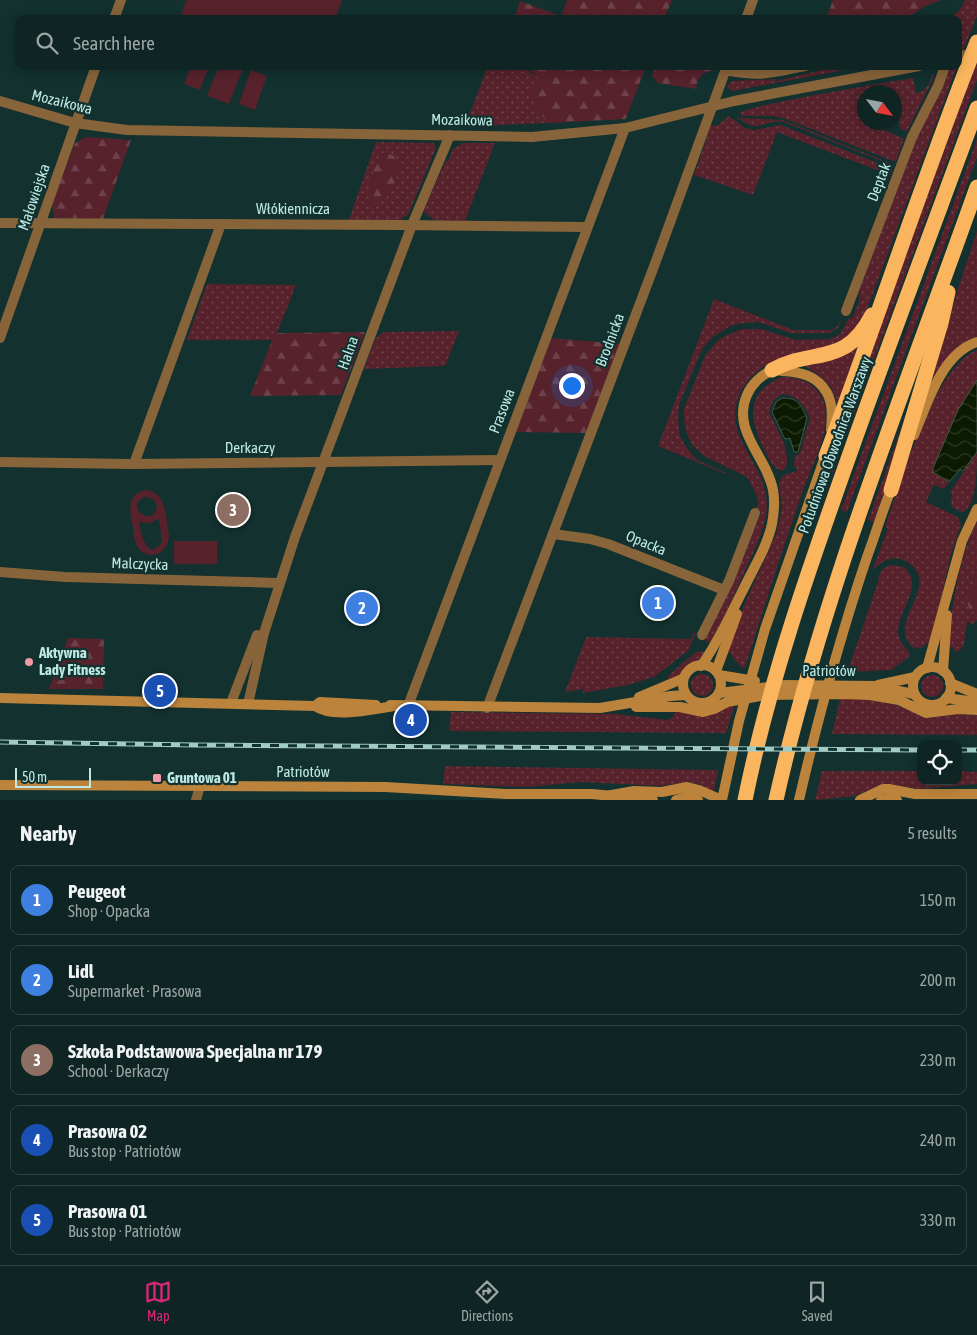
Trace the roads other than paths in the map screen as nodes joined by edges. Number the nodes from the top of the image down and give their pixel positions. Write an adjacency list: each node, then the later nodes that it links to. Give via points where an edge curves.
1 (121, 0): 3 (street)
2 (753, 0): 4 (street)
3 (115, 15)
4 (747, 15)
5 (977, 42): 27 (highway)
6 (977, 52): 7 (street)
7 (962, 56)
8 (95, 70): 17 (street, Małowiejska)
9 (725, 70): 15 (street, Brodnicka)
10 (733, 70): 11 (street, via 751,75)
11 (788, 70)
12 (898, 70): 15 (street, Mozaikowa)
13 (944, 70): 28 (street, Deptak, via 912,137)
14 (0, 101): 17 (street, Mozaikowa)
15 (712, 106): 18 (street, Mozaikowa); 40 (street, Brodnicka)
16 (977, 108): 83 (highway, Południowa Obwodnica Warszawy, via 802,588 773,684)
17 (75, 123): 19 (street, Mozaikowa, via 127,130); 22 (street, Małowiejska)
18 (625, 128): 19 (street, Mozaikowa, via 532,137); 25 (street, Prasowa)
19 (450, 135): 24 (street, Halna)
20 (977, 187): 26 (highway)
21 (0, 224): 22 (street, Włókiennicza)
22 (40, 224): 23 (street, Włókiennicza); 29 (street, Małowiejska)
23 (221, 224): 24 (street, Włókiennicza); 36 (street)
24 (412, 225): 25 (street, Włókiennicza); 35 (street, Halna)
25 (586, 228): 33 (street, Prasowa)
26 (960, 234): 37 (highway, via 941,323); 84 (highway, via 824,620)
27 (889, 283): 31 (highway, via 870,320 846,347); 32 (highway)
28 (846, 311)
29 (0, 338)
30 (977, 342): 37 (main road, via 956,353 946,366)
31 (772, 370): 32 (main road, via 802,373 820,383 827,393 832,416); 41 (main road, via 753,385 747,395 743,418 746,432 770,477 773,490 772,525)
32 (826, 456): 76 (main road, via 765,629)
33 (500, 460): 35 (street, Derkaczy); 66 (street, Prasowa)
34 (0, 462): 36 (street, Derkaczy)
35 (323, 463): 36 (street, Derkaczy); 43 (street, Halna)
36 (134, 464)
37 (890, 490): 85 (main road, via 815,731)
38 (977, 509): 45 (main road, via 962,541)
39 (755, 513): 44 (street)
40 (553, 534): 44 (street, Opacka, via 608,544); 68 (street, Brodnicka)
41 (758, 558): 47 (main road); 50 (main road)
42 (0, 572): 43 (street, Malczycka)
43 (279, 583): 64 (street, Halna); 65 (street, Halna, via 256,660)
44 (724, 590): 46 (street)
45 (949, 593): 48 (main road); 49 (main road)
46 (702, 635)
47 (701, 666): 50 (main road); 52 (main road, via 689,670)
48 (927, 668): 49 (main road); 51 (main road)
49 (943, 671): 53 (main road)
50 (718, 673): 54 (main road, Patriotów); 57 (main road, via 721,682)
51 (914, 678): 55 (main road, Patriotów); 58 (main road)
52 (682, 679): 60 (main road); 67 (main road)
53 (950, 683): 59 (main road); 62 (main road)
54 (738, 685): 56 (main road, Patriotów); 57 (main road, Patriotów)
55 (873, 686): 56 (main road, Patriotów); 58 (main road, Patriotów)
56 (844, 690): 67 (main road, via 766,694 734,700 702,712 680,707); 69 (main road, via 899,700 926,713 958,708)
57 (719, 693): 60 (main road, via 702,703)
58 (914, 694): 62 (main road, via 923,702 932,704)
59 (977, 694)
60 (686, 695): 67 (main road)
61 (0, 698): 64 (main road)
62 (946, 698): 63 (main road)
63 (977, 702)
64 (231, 703): 65 (main road)
65 (248, 704): 66 (main road, via 314,706 323,711 357,712)
66 (408, 706): 68 (main road)
67 (617, 706): 68 (main road)
68 (487, 708)
69 (977, 710)
70 (0, 785): 71 (main road, Patriotów)
71 (200, 786): 72 (main road, Patriotów, via 385,787); 77 (street)
72 (506, 794): 75 (main road, Patriotów); 78 (street)
73 (977, 795): 86 (main road, via 915,794 883,789); 89 (main road); 90 (main road)
74 (606, 796): 75 (main road, Patriotów); 76 (main road, via 687,787); 79 (main road, Patriotów); 80 (main road, Patriotów)
75 (529, 797)
76 (717, 798)
77 (196, 800)
78 (515, 800)
79 (620, 800)
80 (653, 800)
81 (676, 800): 82 (main road, via 689,796)
82 (698, 800)
83 (745, 800)
84 (776, 800)
85 (800, 800)
86 (860, 800)
87 (881, 800): 88 (main road)
88 (898, 800)
89 (940, 800)
90 (965, 800)

